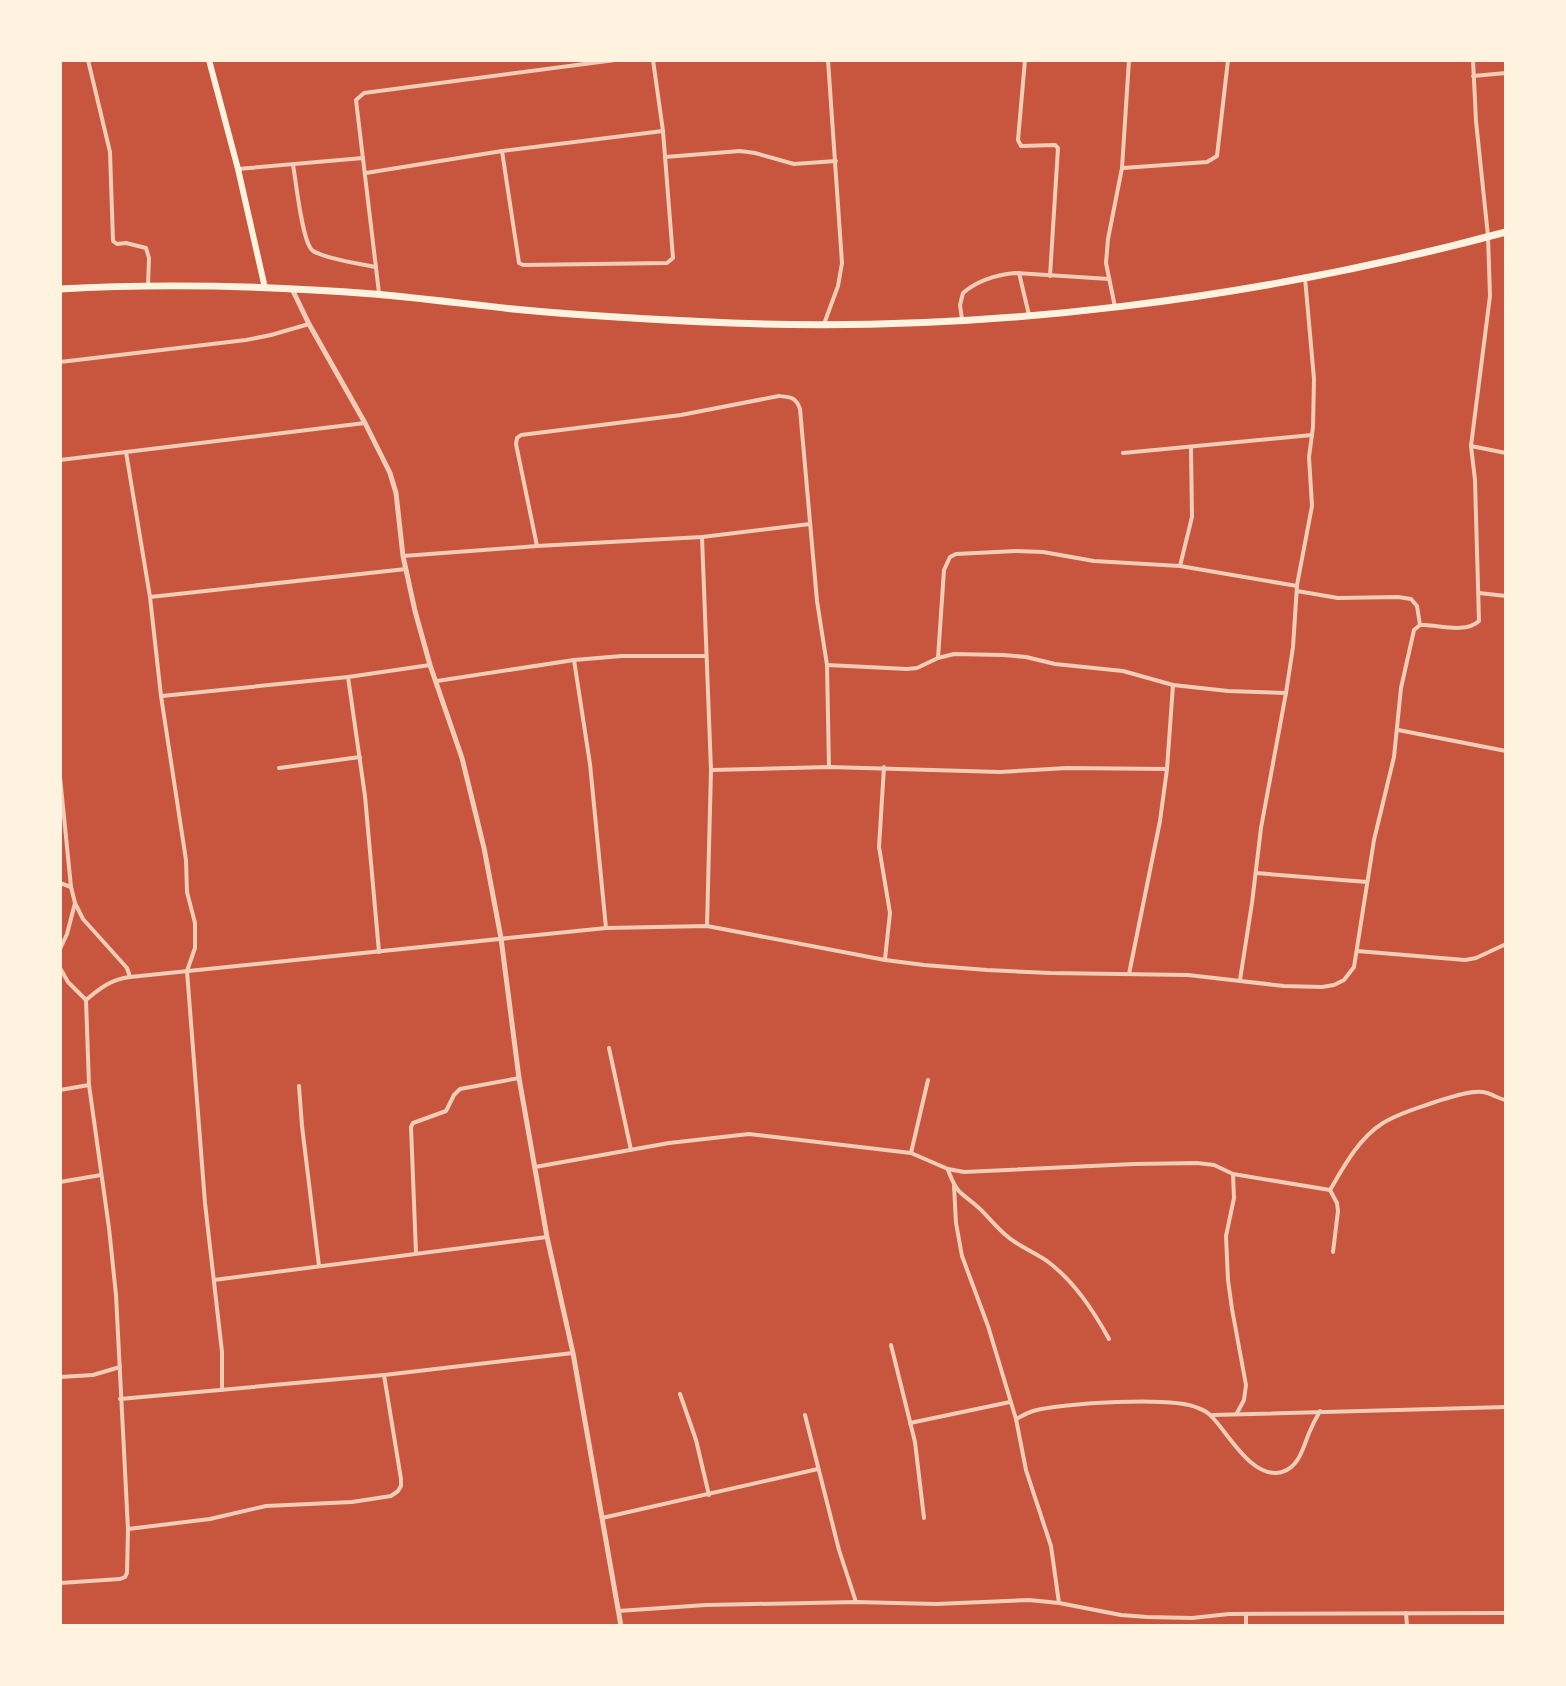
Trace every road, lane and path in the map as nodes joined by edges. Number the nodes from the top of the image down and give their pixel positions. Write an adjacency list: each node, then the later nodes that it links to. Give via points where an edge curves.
1 (88, 60): 28 (street, via 110,152 113,241 146,248)
2 (209, 60): 19 (main road)
3 (615, 60): 15 (street, via 364,93 356,100)
4 (653, 60): 12 (street)
5 (828, 60): 16 (street)
6 (1025, 60): 25 (street, via 1019,144 1058,148)
7 (1129, 60): 18 (street)
8 (1228, 60): 18 (street, via 1217,156 1207,162)
9 (1473, 60): 11 (street)
10 (1506, 73): 11 (street)
11 (1473, 76): 22 (street)
12 (663, 131): 13 (street); 14 (street)
13 (502, 151): 14 (street, via 517,259 523,265 671,260); 20 (street)
14 (665, 157): 16 (street, via 740,151 794,164)
15 (363, 158): 17 (street); 20 (street)
16 (836, 161): 37 (street, via 841,272)
17 (293, 165): 19 (street); 23 (street, via 312,251)
18 (1122, 168): 27 (street, via 1108,239)
19 (238, 169): 29 (main road)
20 (366, 173): 23 (street)
21 (1506, 232): 22 (highway)
22 (1488, 236): 26 (highway); 41 (street, via 1490,296)
23 (376, 267): 32 (street)
24 (1019, 273): 25 (street); 34 (street); 35 (street, via 999,274 967,290 961,299)
25 (1050, 276): 27 (street)
26 (1305, 278): 33 (highway); 40 (street, via 1314,379)
27 (1109, 279): 33 (street)
28 (148, 286): 29 (highway); 30 (highway)
29 (265, 288): 31 (highway)
30 (60, 289)
31 (292, 289): 32 (highway); 36 (street)
32 (380, 295): 37 (highway, via 606,317)
33 (1115, 308): 34 (highway)
34 (1029, 315): 35 (highway)
35 (962, 319): 37 (highway)
36 (309, 324): 38 (street, via 246,340); 39 (street)
37 (824, 324)
38 (60, 362)
39 (365, 423): 43 (street); 50 (street, via 396,493)
40 (1312, 435): 42 (street); 53 (street, via 1311,514)
41 (1471, 446): 45 (street); 54 (street)
42 (1191, 448): 44 (street); 51 (street, via 1192,517)
43 (126, 452): 46 (street); 56 (street)
44 (1123, 453)
45 (1506, 453)
46 (60, 460)
47 (810, 524): 48 (street); 49 (street, via 800,409 791,397 779,396 681,415 521,435 516,444); 62 (street)
48 (702, 537): 49 (street); 58 (street)
49 (537, 546): 50 (street)
50 (403, 556): 52 (street)
51 (1180, 566): 53 (street); 59 (street, via 1043,552 956,554 944,570)
52 (406, 569): 56 (street); 61 (street)
53 (1297, 588): 57 (street, via 1338,598 1411,599); 66 (street)
54 (1479, 593): 55 (street); 57 (street, via 1479,621 1474,625)
55 (1506, 596)
56 (150, 597): 67 (street)
57 (1420, 625): 68 (street, via 1414,630 1401,688)
58 (706, 656): 60 (street); 75 (street)
59 (938, 658): 62 (street, via 907,669); 65 (street, via 1026,657 1123,671)
60 (574, 660): 64 (street); 83 (street)
61 (430, 665): 63 (street); 64 (street)
62 (827, 665): 71 (street)
63 (348, 677): 67 (street); 70 (street)
64 (437, 681): 84 (street, via 462,758)
65 (1173, 685): 66 (street); 74 (street)
66 (1286, 693): 77 (street)
67 (161, 696): 91 (street, via 195,923 195,948)
68 (1398, 730): 69 (street); 78 (street)
69 (1506, 751)
70 (360, 757): 73 (street); 88 (street)
71 (829, 767): 72 (street); 75 (street)
72 (884, 767): 74 (street, via 1000,772); 89 (street, via 879,847 890,913)
73 (279, 768)
74 (1167, 769): 92 (street)
75 (711, 770): 82 (street)
76 (60, 777): 80 (street)
77 (1256, 873): 78 (street); 94 (street)
78 (1367, 882): 87 (street)
79 (60, 883): 80 (street)
80 (71, 887): 81 (street)
81 (75, 903): 86 (street); 93 (street)
82 (707, 926): 83 (street); 89 (street)
83 (606, 928): 84 (street)
84 (501, 938): 88 (street); 97 (street)
85 (1506, 944): 87 (street, via 1465,960)
86 (60, 949)
87 (1357, 951): 94 (street, via 1350,974 1334,985 1294,987)
88 (379, 952): 91 (street)
89 (885, 960): 92 (street, via 987,970)
90 (60, 968): 95 (street)
91 (187, 971): 93 (street); 116 (street)
92 (1129, 974): 94 (street)
93 (130, 977): 95 (street, via 111,981)
94 (1240, 980)
95 (86, 1000): 99 (street)
96 (609, 1048): 103 (street)
97 (519, 1078): 105 (street); 114 (street, via 460,1089 446,1111 413,1123)
98 (928, 1080): 104 (street)
99 (89, 1085): 101 (street); 108 (street)
100 (299, 1086): 115 (street)
101 (60, 1090)
102 (1506, 1100): 111 (street, via 1471,1092 1396,1116 1363,1141)
103 (631, 1150): 104 (street, via 749,1134); 105 (street)
104 (911, 1153): 106 (street)
105 (535, 1167): 112 (street)
106 (948, 1169): 107 (street, via 1197,1163); 110 (street)
107 (1233, 1174): 111 (street); 129 (street, via 1226,1236 1228,1280 1246,1385)
108 (101, 1175): 109 (street); 120 (street)
109 (60, 1182)
110 (954, 1186): 117 (street, via 1013,1241 1059,1272 1090,1306); 126 (street, via 962,1256)
111 (1330, 1190): 113 (street, via 1338,1211)
112 (547, 1237): 114 (street); 119 (street)
113 (1333, 1252)
114 (416, 1253): 115 (street)
115 (319, 1266): 116 (street)
116 (214, 1280): 123 (street)
117 (1109, 1339)
118 (891, 1345): 133 (street)
119 (573, 1353): 121 (street); 136 (street)
120 (120, 1367): 122 (street); 125 (street)
121 (384, 1375): 123 (street); 138 (street, via 401,1479 391,1496 266,1506)
122 (60, 1377)
123 (222, 1390): 125 (street)
124 (680, 1394): 135 (street)
125 (120, 1399): 138 (street)
126 (1010, 1402): 132 (street); 133 (street)
127 (1506, 1407): 128 (street)
128 (1320, 1411): 129 (street); 131 (street, via 1299,1458 1280,1473 1242,1455)
129 (1237, 1413): 131 (street)
130 (805, 1415): 134 (street)
131 (1211, 1415): 132 (street, via 1182,1403 1144,1402 1037,1410)
132 (1016, 1419): 141 (street, via 1051,1546)
133 (910, 1423): 137 (street)
134 (818, 1469): 135 (street); 140 (street)
135 (709, 1495): 136 (street)
136 (602, 1518): 142 (street)
137 (924, 1518)
138 (128, 1529): 139 (street, via 125,1577)
139 (60, 1583)
140 (856, 1602): 141 (street); 142 (street)
141 (1059, 1603): 145 (street, via 1147,1617)
142 (618, 1611): 146 (street)
143 (1406, 1613): 144 (street); 145 (street); 148 (street)
144 (1506, 1613)
145 (1246, 1614): 147 (street)
146 (621, 1626)
147 (1246, 1626)
148 (1407, 1626)

